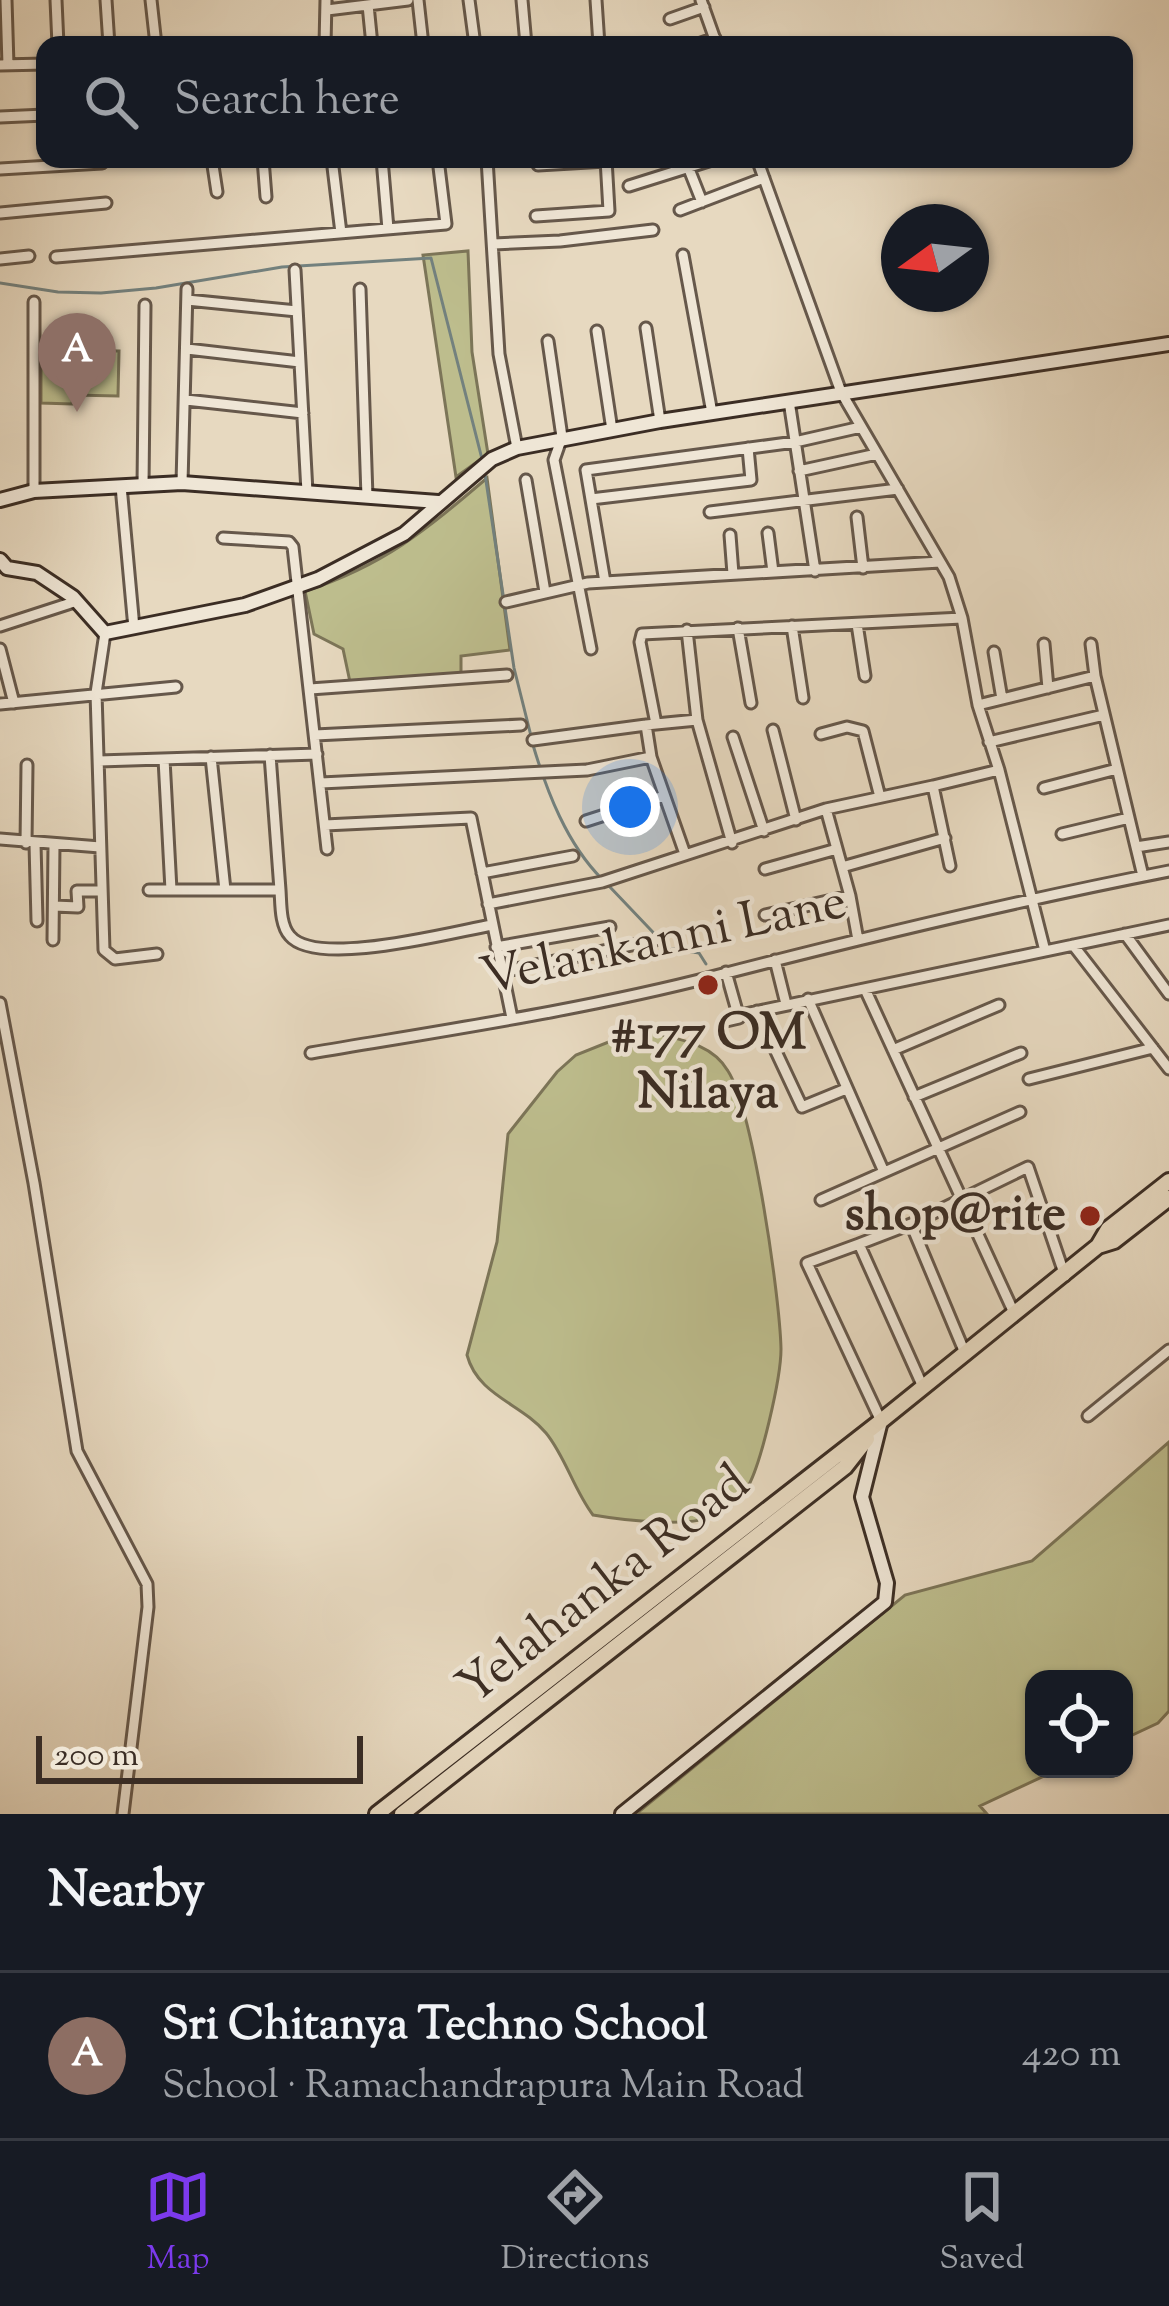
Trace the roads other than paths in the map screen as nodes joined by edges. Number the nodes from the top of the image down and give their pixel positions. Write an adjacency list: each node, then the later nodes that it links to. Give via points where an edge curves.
1 (6, 0): 25 (street)
2 (56, 0): 14 (street)
3 (106, 0): 15 (street)
4 (151, 0): 16 (street)
5 (408, 0): 12 (street)
6 (418, 0): 19 (street)
7 (469, 0): 20 (street)
8 (522, 0): 21 (street)
9 (596, 0): 22 (street)
10 (702, 4): 13 (street); 23 (street)
11 (327, 5): 12 (street); 17 (street)
12 (368, 5): 18 (street)
13 (670, 19)
14 (58, 36)
15 (108, 36)
16 (155, 36)
17 (325, 36)
18 (371, 36)
19 (422, 36)
20 (474, 36)
21 (525, 36)
22 (598, 36)
23 (714, 36)
24 (36, 64): 25 (street)
25 (4, 65)
26 (36, 115): 27 (street)
27 (0, 117)
28 (36, 167): 39 (street)
29 (213, 168): 42 (street)
30 (264, 168): 43 (street)
31 (333, 168): 51 (street)
32 (383, 168): 49 (street)
33 (439, 168): 49 (street, via 446,224)
34 (488, 168): 52 (street)
35 (606, 168): 48 (street, via 609,211)
36 (676, 168): 41 (street)
37 (689, 168): 45 (street)
38 (760, 168): 40 (street)
39 (0, 169)
40 (764, 178): 45 (street); 68 (street)
41 (629, 186)
42 (217, 192)
43 (266, 197)
44 (106, 202): 47 (street)
45 (702, 202): 46 (street)
46 (680, 210)
47 (0, 213)
48 (536, 216)
49 (388, 229): 51 (street)
50 (653, 230): 52 (street)
51 (341, 233): 55 (street)
52 (494, 244): 78 (street, via 499,354)
53 (29, 256): 56 (street)
54 (683, 256): 72 (street)
55 (56, 257)
56 (0, 259)
57 (296, 270): 61 (street)
58 (360, 289): 89 (street)
59 (34, 302): 87 (street)
60 (145, 305): 84 (street)
61 (297, 311): 66 (street, via 187,294); 67 (street)
62 (646, 328): 73 (street)
63 (597, 331): 75 (street)
64 (548, 341): 76 (street)
65 (1169, 344): 68 (street)
66 (187, 349): 67 (street); 69 (street)
67 (300, 362): 71 (street)
68 (841, 392): 70 (street); 74 (street)
69 (186, 400): 71 (street); 83 (street)
70 (789, 400): 72 (street); 77 (street)
71 (303, 413): 88 (street)
72 (712, 413): 73 (street)
73 (660, 421): 75 (street)
74 (861, 427): 77 (street); 80 (street)
75 (612, 430): 76 (street)
76 (562, 437): 78 (street); 106 (street, via 554,460)
77 (795, 442): 79 (street); 81 (street)
78 (517, 448): 93 (street)
79 (748, 448): 90 (street, via 586,470); 90 (street, via 751,480)
80 (877, 454): 81 (street); 86 (street)
81 (800, 471): 92 (street)
82 (526, 481): 108 (street)
83 (182, 483): 84 (street); 88 (street)
84 (142, 485): 85 (street)
85 (121, 486): 87 (street); 115 (street)
86 (898, 489): 92 (street); 99 (street)
87 (34, 490): 91 (street)
88 (307, 492): 89 (street)
89 (367, 497): 93 (street)
90 (591, 499): 105 (street)
91 (0, 500)
92 (805, 501): 94 (street); 102 (street)
93 (438, 502): 107 (street, via 404,534)
94 (710, 512)
95 (857, 517): 101 (street)
96 (768, 533): 103 (street)
97 (730, 535): 104 (street)
98 (224, 538): 107 (street, via 292,544)
99 (940, 562): 101 (street); 111 (street)
100 (1, 563): 109 (street, via 37,574)
101 (863, 568): 102 (street)
102 (814, 571): 103 (street)
103 (773, 572): 104 (street)
104 (733, 574): 105 (street)
105 (605, 582): 106 (street)
106 (578, 585): 108 (street); 122 (street)
107 (298, 586): 115 (street); 129 (street)
108 (545, 592): 110 (street)
109 (77, 602): 113 (street); 118 (street)
110 (506, 602)
111 (962, 618): 112 (street); 136 (street)
112 (857, 624): 114 (street); 125 (street)
113 (0, 626)
114 (792, 626): 116 (street); 131 (street)
115 (134, 628): 118 (street)
116 (738, 628): 117 (street); 134 (street)
117 (687, 630): 138 (street); 139 (street, via 640,638)
118 (105, 634): 130 (street)
119 (1044, 644): 128 (street)
120 (1091, 644): 126 (street)
121 (0, 649): 133 (street)
122 (591, 649)
123 (994, 652): 132 (street)
124 (507, 675): 129 (street)
125 (865, 676)
126 (1095, 676): 128 (street); 137 (street)
127 (176, 687): 130 (street)
128 (1048, 688): 132 (street)
129 (310, 689): 142 (street)
130 (96, 693): 133 (street); 152 (street)
131 (803, 698)
132 (1002, 699): 136 (street)
133 (14, 703): 135 (street)
134 (751, 703)
135 (0, 704)
136 (978, 705): 146 (street)
137 (1104, 715): 146 (street); 154 (street)
138 (697, 720): 139 (street); 170 (street)
139 (651, 724): 145 (street); 150 (street)
140 (521, 725): 142 (street)
141 (773, 730): 163 (street)
142 (315, 734): 147 (street)
143 (821, 734): 160 (street, via 863,730)
144 (734, 737): 166 (street)
145 (533, 740)
146 (989, 742): 155 (street)
147 (317, 754): 148 (street); 156 (street)
148 (270, 755): 149 (street); 189 (street)
149 (212, 757): 151 (street); 188 (street)
150 (651, 757): 156 (street, via 587,770); 159 (street)
151 (164, 759): 152 (street); 187 (street)
152 (100, 760): 174 (street)
153 (27, 765): 172 (street)
154 (1118, 769): 158 (street); 162 (street)
155 (999, 770): 157 (street); 192 (street)
156 (321, 783): 165 (street)
157 (933, 786): 160 (street); 168 (street)
158 (1044, 788)
159 (664, 796): 164 (street); 178 (street)
160 (880, 797): 161 (street)
161 (826, 809): 163 (street); 177 (street)
162 (1129, 818): 167 (street); 175 (street)
163 (796, 820): 166 (street)
164 (586, 821)
165 (326, 825): 176 (street); 184 (street, via 471,818)
166 (764, 831): 170 (street)
167 (1062, 834)
168 (945, 838): 180 (street); 181 (street)
169 (0, 839): 172 (street)
170 (732, 842): 178 (street)
171 (1169, 842): 175 (street)
172 (31, 843): 173 (street); 196 (street)
173 (54, 844): 174 (street); 194 (street)
174 (100, 847): 190 (street)
175 (1136, 847): 185 (street)
176 (326, 848)
177 (837, 849): 181 (street); 182 (street)
178 (685, 854): 193 (street, via 602,882)
179 (573, 856): 184 (street)
180 (950, 866)
181 (842, 867): 191 (street)
182 (765, 869)
183 (1169, 872): 185 (street, Velankanni Lane)
184 (482, 873): 193 (street)
185 (1144, 876): 192 (street, Velankanni Lane)
186 (149, 890): 187 (street)
187 (171, 890): 188 (street)
188 (225, 890): 189 (street)
189 (280, 890): 197 (street, via 286,930 308,946 360,948)
190 (101, 891): 194 (street, via 76,890 78,907); 207 (street, via 109,956)
191 (850, 896): 195 (street); 203 (street)
192 (1031, 898): 203 (street, Velankanni Lane); 206 (street)
193 (488, 904): 197 (street)
194 (54, 905): 201 (street)
195 (765, 916)
196 (37, 921)
197 (492, 925): 205 (street)
198 (1169, 925): 200 (street)
199 (610, 927): 205 (street)
200 (1124, 934): 204 (street); 212 (street)
201 (53, 940)
202 (656, 940): 209 (street)
203 (858, 940): 208 (street, Velankanni Lane)
204 (1073, 945): 206 (street); 221 (street)
205 (496, 947): 209 (street)
206 (1045, 951): 211 (street)
207 (157, 954)
208 (775, 960): 210 (street, Velankanni Lane); 215 (street)
209 (501, 971): 219 (street)
210 (726, 972): 219 (street, Velankanni Lane); 220 (street, via 739,1018)
211 (865, 989): 213 (street); 222 (street)
212 (1169, 994)
213 (808, 999): 215 (street); 227 (street)
214 (0, 1003): 247 (street, via 76,1451 147,1584)
215 (786, 1004): 217 (street)
216 (999, 1005): 222 (street)
217 (758, 1011): 218 (street); 227 (street, via 802,1107)
218 (745, 1014)
219 (512, 1018): 223 (street, Velankanni Lane)
220 (726, 1022)
221 (1153, 1048): 225 (street); 226 (street)
222 (893, 1050): 228 (street)
223 (311, 1053)
224 (1021, 1053): 228 (street)
225 (1169, 1069)
226 (1029, 1079)
227 (846, 1089): 231 (street)
228 (914, 1097): 230 (street)
229 (1020, 1112): 230 (street)
230 (938, 1148): 231 (street); 235 (street)
231 (884, 1172): 234 (street)
232 (1169, 1181): 238 (main road)
233 (1169, 1198): 238 (main road, Yelahanka Road)
234 (821, 1200)
235 (962, 1200): 236 (street); 239 (street, via 1028,1167); 240 (street)
236 (911, 1224): 237 (street); 242 (street)
237 (859, 1244): 243 (street); 245 (street, via 807,1263)
238 (1098, 1246): 239 (main road, Yelahanka Road)
239 (1065, 1276): 240 (main road, Yelahanka Road)
240 (1015, 1315): 242 (main road, Yelahanka Road)
241 (1169, 1350): 244 (street)
242 (965, 1354): 243 (main road, Yelahanka Road)
243 (923, 1388): 245 (main road, Yelahanka Road)
244 (1088, 1416)
245 (881, 1421): 246 (main road, Yelahanka Road); 250 (street, via 862,1497 887,1582 885,1602)
246 (638, 1620): 248 (main road, Yelahanka Road); 249 (main road, Yelahanka Road)
247 (122, 1814)
248 (377, 1814)
249 (402, 1814)
250 (622, 1814)

